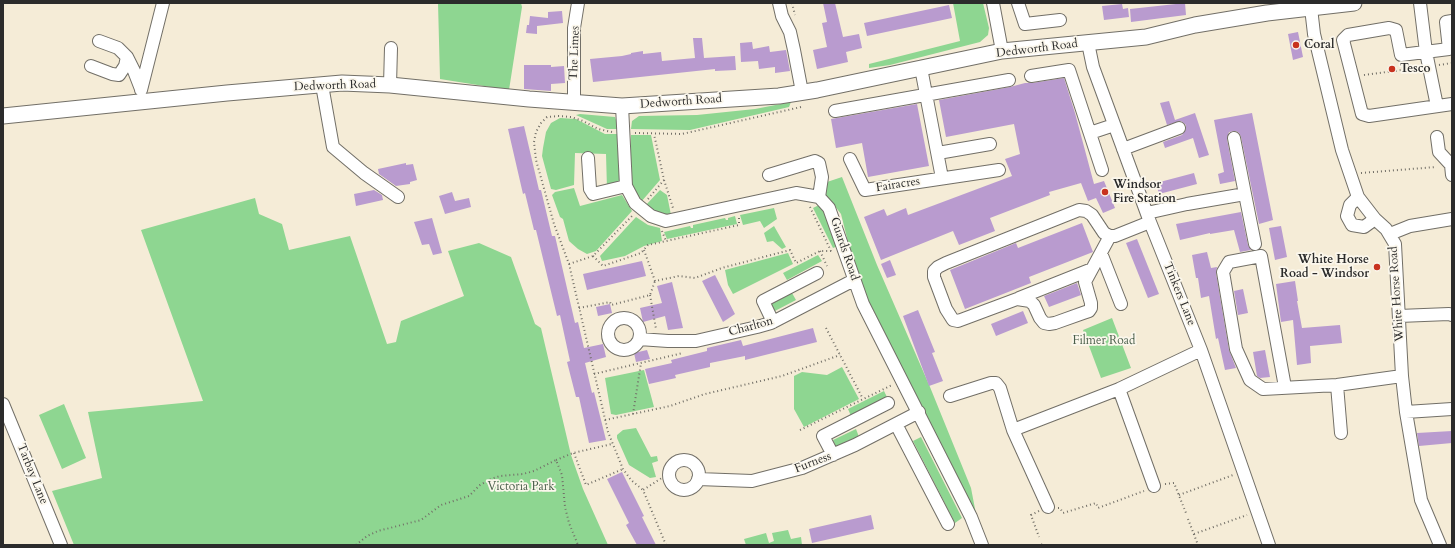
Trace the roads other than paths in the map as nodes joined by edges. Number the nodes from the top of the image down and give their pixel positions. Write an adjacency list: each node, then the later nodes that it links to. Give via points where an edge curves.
1 (163, 3): 25 (street)
2 (578, 3): 26 (street, The Limes, via 574,28)
3 (779, 3): 23 (street, via 790,32)
4 (993, 3): 14 (street)
5 (1018, 3): 9 (street, via 1025,24)
6 (1354, 3): 8 (main road, Dedworth Road)
7 (1420, 3): 15 (street)
8 (1311, 8): 12 (main road, Dedworth Road, via 1195,25 1146,37); 51 (street, White Horse Road, via 1314,34 1342,150)
9 (1060, 20)
10 (1452, 21): 15 (street, via 1446,22 1449,49)
11 (99, 41): 16 (street, via 118,48)
12 (1088, 43): 14 (main road, Dedworth Road); 32 (street, Tinkers Lane, via 1093,67)
13 (391, 48): 22 (street)
14 (1002, 51): 18 (main road, Dedworth Road)
15 (1426, 52): 29 (street); 29 (street, via 1400,55 1396,30 1389,28 1348,35 1343,40 1362,114 1369,116)
16 (127, 57): 17 (street, via 119,75); 25 (street)
17 (91, 66)
18 (921, 68): 23 (main road, Dedworth Road); 24 (street)
19 (1031, 76): 34 (street, via 1069,70)
20 (1009, 80): 24 (street)
21 (322, 85): 22 (main road, Dedworth Road); 25 (main road, Dedworth Road); 49 (street, via 333,146 364,173)
22 (390, 85): 26 (main road, Dedworth Road)
23 (802, 92): 28 (main road, Dedworth Road, via 780,96)
24 (926, 95): 30 (street); 39 (street)
25 (143, 96): 31 (main road, Dedworth Road)
26 (574, 103): 28 (main road, Dedworth Road)
27 (1452, 104): 29 (street)
28 (622, 106): 47 (street)
29 (1437, 106)
30 (835, 111)
31 (3, 116)
32 (1114, 125): 34 (street); 38 (street, Tinkers Lane)
33 (1179, 128): 38 (street)
34 (1090, 132): 43 (street)
35 (1437, 137): 44 (street, via 1439,152)
36 (1234, 138): 48 (street)
37 (990, 144): 39 (street)
38 (1123, 149): 52 (street, Tinkers Lane)
39 (938, 152): 46 (street)
40 (588, 158): 47 (street, via 590,189 593,194)
41 (850, 159): 46 (street, Fairacres, via 865,190)
42 (999, 170): 46 (street, Fairacres)
43 (1102, 170)
44 (1452, 170)
45 (769, 175): 50 (street, via 815,161 819,163 822,177)
46 (942, 178)
47 (626, 186): 50 (street, via 635,203 651,216 666,221 796,193)
48 (1245, 194): 52 (street, via 1187,204); 57 (street)
49 (398, 197)
50 (819, 197): 61 (street, Guards Road, via 829,208)
51 (1358, 197): 53 (street, White Horse Road); 53 (street, via 1350,205 1347,216 1352,225 1364,227)
52 (1149, 218): 56 (street, via 1115,236); 68 (street, Tinkers Lane)
53 (1375, 219): 55 (street, White Horse Road)
54 (1452, 219): 55 (street, via 1410,226)
55 (1390, 234): 65 (street, White Horse Road, via 1395,244)
56 (1110, 236): 58 (street); 62 (street, via 1104,233 1092,215 1079,210 946,263 934,271 946,309 953,320 958,321)
57 (1255, 244)
58 (1101, 253): 59 (street); 63 (street)
59 (1092, 269): 62 (street); 62 (street, via 1085,282 1091,308 1084,313 1056,323 1044,323 1034,304)
60 (817, 273): 66 (street, via 763,301)
61 (854, 280): 66 (street, Charlton); 77 (street, Guards Road)
62 (1017, 299)
63 (1121, 304)
64 (1452, 315): 65 (street)
65 (1399, 316): 69 (street, White Horse Road)
66 (773, 322): 67 (street, Charlton, via 696,341)
67 (639, 339)
68 (1201, 350): 72 (street); 89 (street, Tinkers Lane)
69 (1402, 376): 70 (street); 78 (street, White Horse Road)
70 (1337, 385): 71 (street); 81 (street)
71 (1284, 387): 71 (street, via 1264,388 1250,380 1236,349 1223,272 1229,262 1261,256)
72 (1119, 389): 80 (street); 84 (street)
73 (950, 396): 80 (street, via 996,383 1000,388)
74 (888, 403): 82 (street, via 823,436)
75 (3, 404): 87 (street, Tarbay Lane)
76 (1452, 409): 78 (street)
77 (919, 412): 79 (street, Furness); 88 (street, Guards Road, via 971,517)
78 (1406, 412): 90 (street, White Horse Road, via 1421,500)
79 (896, 424): 82 (street, Furness); 86 (street)
80 (1013, 430): 85 (street)
81 (1341, 433)
82 (833, 455): 83 (street, Furness, via 802,468 752,482)
83 (698, 479): 83 (street, via 689,489 679,489 671,484 668,474 672,465 686,460 698,468)
84 (1154, 486)
85 (1048, 507)
86 (948, 524)
87 (61, 545)
88 (982, 545)
89 (1269, 545)
90 (1440, 545)

